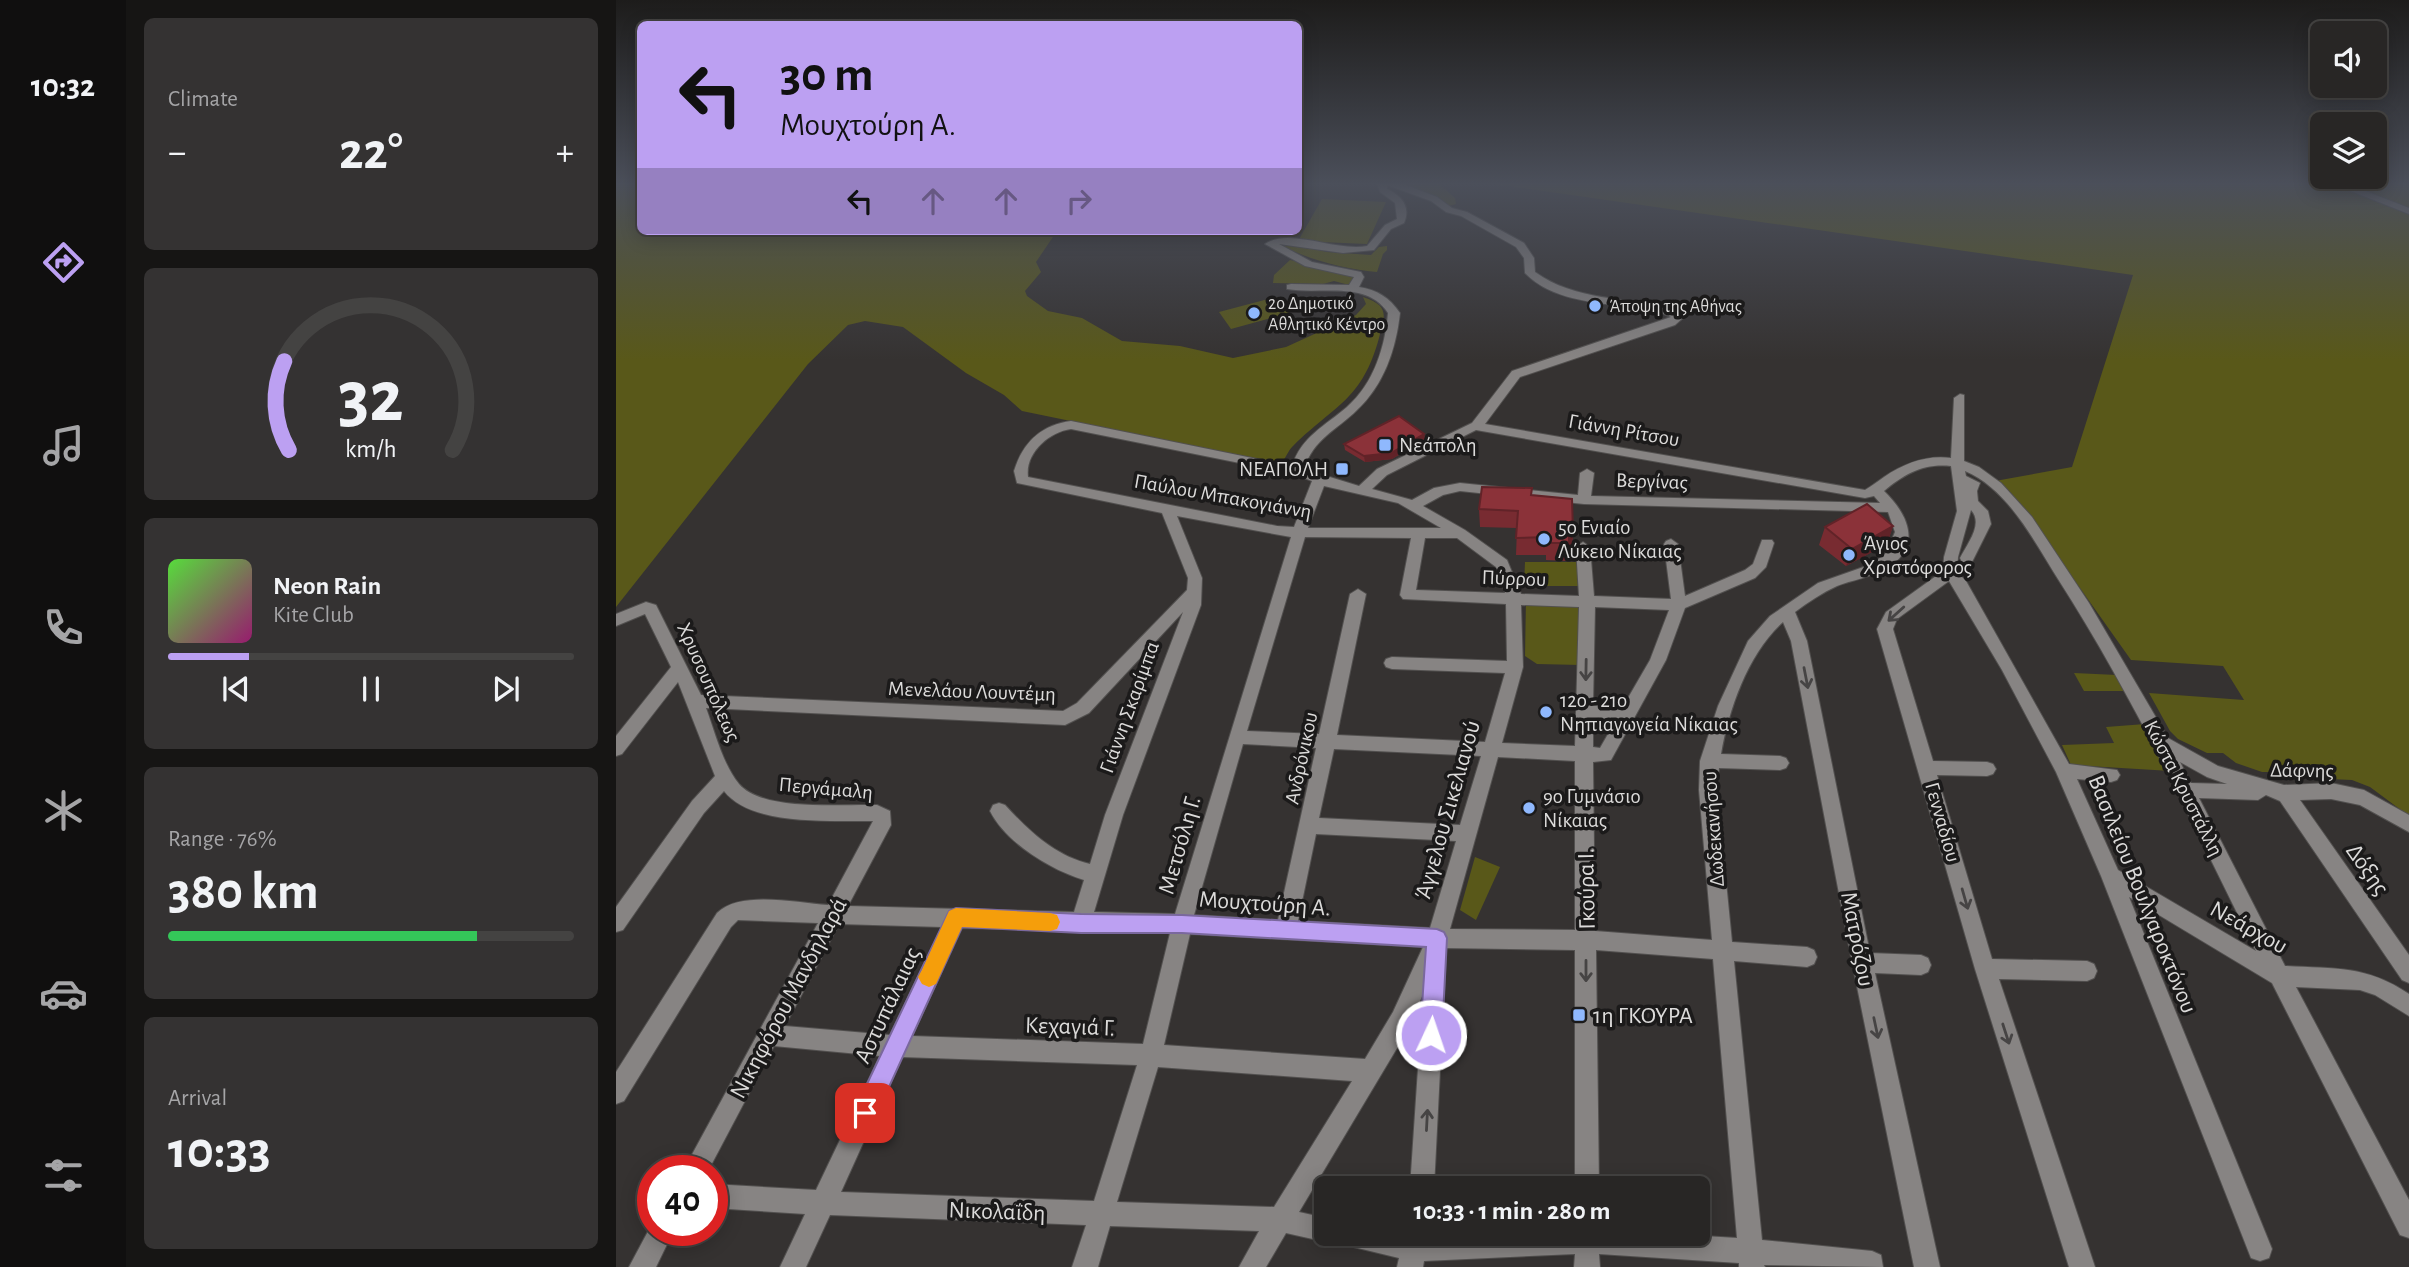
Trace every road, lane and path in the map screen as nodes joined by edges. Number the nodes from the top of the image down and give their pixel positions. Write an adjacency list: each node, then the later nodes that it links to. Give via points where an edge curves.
1 (1282, 241): 6 (street, via 1270,244 1309,264 1357,274)
2 (1292, 241): 3 (street, via 1330,250 1370,248)
3 (1376, 241)
4 (1513, 241): 8 (street, via 1529,258 1531,273 1544,284 1583,298 1660,309 1678,317 1516,374 1490,414)
5 (1291, 287): 6 (street)
6 (1352, 289): 9 (street, via 1392,307 1394,321 1385,360 1359,402 1304,448)
7 (1960, 398): 10 (street)
8 (1476, 426): 13 (street, via 1375,476); 14 (street, Γιάννη Ρίτσου, via 1847,492)
9 (1297, 471): 12 (street); 18 (street, Παύλου Μπακογιάννη, via 1080,426 1052,429 1033,443 1020,470 1022,480)
10 (1958, 471): 14 (street, Κώστα Κρυστάλλη, via 1935,459 1922,461); 25 (street, via 1973,483 1971,503 1981,511 1984,524); 26 (street, via 1964,511); 42 (street, Κώστα Κρυστάλλη, via 1975,471 1996,486 2034,532 2123,672)
11 (1587, 473): 15 (street)
12 (1319, 480): 13 (street); 19 (street, Μετσόλη Γ.)
13 (1363, 490): 16 (street, Άγγελου Σικελιανού)
14 (1876, 491): 17 (street)
15 (1584, 499): 16 (street, Βεργίνας, via 1460,487 1439,491); 17 (street, Βεργίνας)
16 (1414, 505): 20 (street, Άγγελου Σικελιανού)
17 (1893, 508): 32 (street, Δωδεκανήσου, via 1903,526 1891,558 1826,585)
18 (1167, 509): 19 (street, Παύλου Μπακογιάννη); 27 (street, via 1195,578)
19 (1299, 533): 21 (street, Παύλου Μπακογιάννη); 40 (street, Μετσόλη Γ.)
20 (1460, 533): 21 (street, Παύλου Μπακογιάννη); 29 (street, Άγγελου Σικελιανού, via 1502,565)
21 (1419, 534): 29 (street, Πύρρου, via 1408,595)
22 (1767, 543): 31 (street, via 1759,567 1750,574)
23 (1671, 544): 31 (street)
24 (1583, 547): 30 (street, Γκούρα Ι.)
25 (1967, 558)
26 (1950, 573): 48 (street, Γενναδίου, one-way to 48, via 1891,615 1885,629); 50 (street, Βασιλείου Βουλγαροκτόνου, via 2009,668)
27 (1195, 591): 37 (street, Μενελάου Λουντέμη, via 1083,708 1066,718); 60 (street, Γιάννη Σκαρίμπα)
28 (1358, 594): 41 (street, Ανδρόνικου)
29 (1513, 598): 30 (street, Πύρρου); 35 (street, Άγγελου Σικελιανού)
30 (1587, 601): 31 (street, Πύρρου); 38 (street, Γκούρα Ι., one-way to 38)
31 (1679, 605): 39 (street, via 1658,660)
32 (1787, 612): 46 (street, Δωδεκανήσου, via 1760,636 1748,657 1719,721); 72 (street, Ματρόζου, one-way to 72, via 1799,642)
33 (616, 620): 36 (street, Χρυσουπόλεως, via 651,608)
34 (1392, 663): 35 (street)
35 (1515, 667): 43 (street, Άγγελου Σικελιανού)
36 (679, 668): 37 (street, Χρυσουπόλεως); 44 (street)
37 (695, 701): 52 (street, Χρυσουπόλεως)
38 (1586, 711): 39 (street); 45 (street, Γκούρα Ι.)
39 (1626, 717): 45 (street, via 1605,755)
40 (1236, 737): 41 (street); 66 (street, Μετσόλη Γ.)
41 (1328, 741): 43 (street); 58 (street, Ανδρόνικου)
42 (2162, 744): 53 (street, Κώστα Κρυστάλλη); 54 (street, via 2213,772)
43 (1490, 748): 45 (street); 59 (street, Άγγελου Σικελιανού)
44 (616, 749)
45 (1584, 753): 69 (street, Γκούρα Ι.)
46 (1709, 761): 47 (street); 70 (street, Δωδεκανήσου)
47 (1780, 763)
48 (1927, 768): 49 (street); 74 (street, Γενναδίου, one-way to 74)
49 (1987, 769)
50 (2064, 771): 51 (street); 61 (street, Βασιλείου Βουλγαροκτόνου)
51 (2110, 775)
52 (725, 778): 57 (street, Περγάμαλη, via 737,794 751,802 778,808 877,813 883,817); 64 (street, via 698,807)
53 (2187, 790): 54 (street, Δάφνης); 77 (street, Κώστα Κρυστάλλη)
54 (2286, 793): 56 (street, Δάφνης, via 2331,791 2364,798); 76 (street, Δόξης)
55 (999, 811): 60 (street, via 1057,863)
56 (2409, 824)
57 (882, 825): 62 (street, Νικηφόρου Μανδηλαρά)
58 (1310, 826): 59 (street); 67 (street, Ανδρόνικου)
59 (1469, 832): 68 (street, Άγγελου Σικελιανού)
60 (1097, 874): 65 (street, Γιάννη Σκαρίμπα)
61 (2111, 876): 77 (street, Νεάρχου); 97 (street, Βασιλείου Βουλγαροκτόνου)
62 (833, 915): 63 (street, Μουχτούρη Α.); 79 (street, Νικηφόρου Μανδηλαρά); 83 (street, Μουχτούρη Α., via 732,912)
63 (956, 918): 65 (street, Μουχτούρη Α.); 80 (street, Αστυπάλαιας)
64 (616, 923)
65 (1081, 923): 66 (street, Μουχτούρη Α.)
66 (1182, 924): 67 (street, Μουχτούρη Α.); 81 (street, Μετσόλη Γ.)
67 (1286, 931): 68 (street, Μουχτούρη Α.)
68 (1437, 938): 69 (street, Μουχτούρη Α.); 82 (street, Άγγελου Σικελιανού, via 1410,1003); 85 (street, one-way to 68)
69 (1586, 940): 70 (street, Μουχτούρη Α.); 86 (street, Γκούρα Ι., one-way to 86)
70 (1722, 952): 71 (street, Μουχτούρη Α.); 99 (street, Δωδεκανήσου)
71 (1807, 957)
72 (1862, 962): 73 (street); 106 (street, Ματρόζου, one-way to 106)
73 (1921, 965)
74 (1985, 969): 75 (street); 108 (street, Γενναδίου, one-way to 108)
75 (2087, 971)
76 (2409, 973)
77 (2279, 976): 78 (street, Νεάρχου, via 2360,980 2381,987); 91 (street, Κώστα Κρυστάλλη)
78 (2409, 1006)
79 (768, 1035): 80 (street, Κεχαγιά Γ.); 84 (street, Νικηφόρου Μανδηλαρά)
80 (897, 1046): 81 (street, Κεχαγιά Γ.); 88 (street, Αστυπάλαιας)
81 (1151, 1055): 82 (street, Κεχαγιά Γ.); 89 (street, Μετσόλη Γ.)
82 (1371, 1071): 90 (street, Άγγελου Σικελιανού)
83 (616, 1093)
84 (704, 1155)
85 (1423, 1176)
86 (1587, 1176)
87 (728, 1197): 88 (street, Νικολαΐδη)
88 (823, 1203): 89 (street, Νικολαΐδη); 102 (street, Αστυπάλαιας)
89 (1101, 1215): 90 (street, Νικολαΐδη); 103 (street, Μετσόλη Γ.)
90 (1282, 1220): 92 (street, Νικολαΐδη); 104 (street, Άγγελου Σικελιανού)
91 (2409, 1226)
92 (1314, 1227)
93 (653, 1246): 101 (street)
94 (1467, 1246): 98 (street)
95 (1587, 1246): 105 (street)
96 (1654, 1246): 99 (street)
97 (2260, 1249)
98 (1414, 1250)
99 (1751, 1259): 100 (street)
100 (1872, 1264)
101 (642, 1267)
102 (793, 1267)
103 (1086, 1267)
104 (1252, 1267)
105 (1587, 1267)
106 (1927, 1267): 107 (street)
107 (1934, 1267)
108 (2082, 1267)

